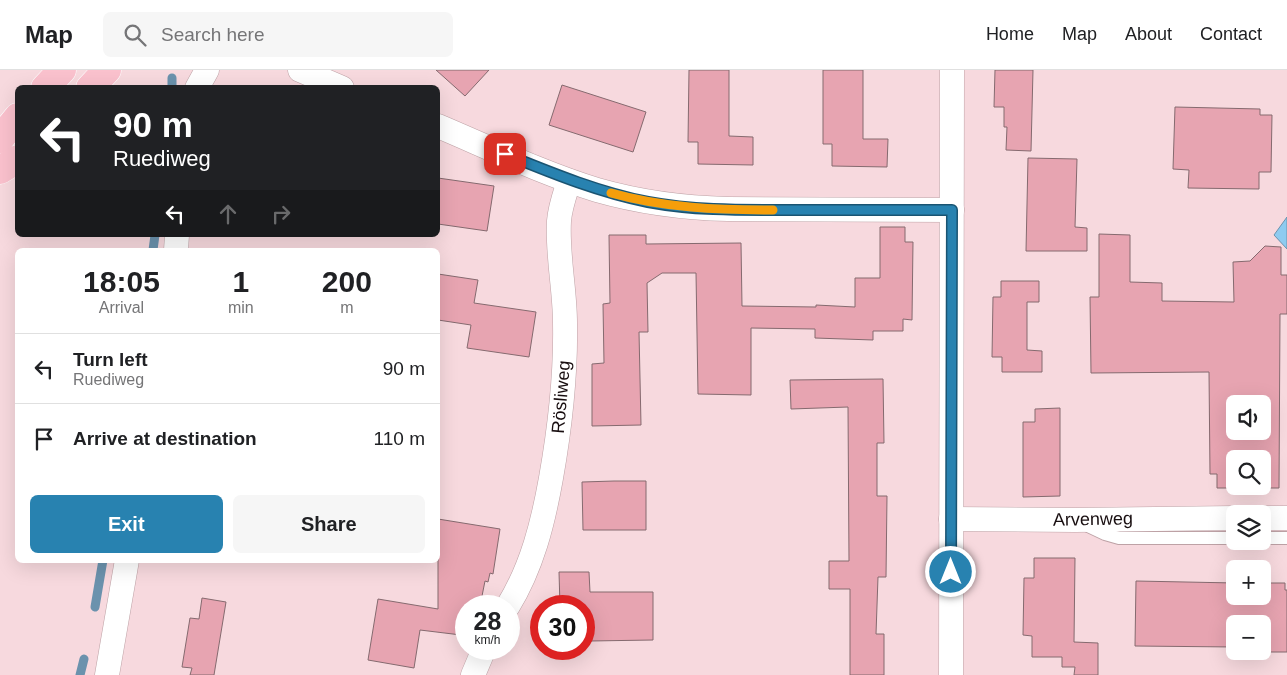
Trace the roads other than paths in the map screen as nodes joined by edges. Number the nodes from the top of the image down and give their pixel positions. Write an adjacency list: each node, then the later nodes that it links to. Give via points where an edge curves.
1 (62, 70): 6 (main road)
2 (107, 70): 7 (main road)
3 (207, 70): 8 (street)
4 (300, 70): 9 (street)
5 (952, 70): 16 (street)
6 (48, 85)
7 (93, 85)
8 (199, 85)
9 (335, 85)
10 (15, 121): 12 (main road)
11 (440, 127): 15 (street)
12 (0, 140)
13 (15, 161): 14 (main road)
14 (0, 170)
15 (569, 181): 16 (street, via 623,197 698,208); 26 (street, Rösliweg, via 559,222 565,324 560,424 538,537)
16 (952, 210): 20 (street)
17 (1226, 518): 21 (street, Arvenweg)
18 (1271, 518): 19 (street)
19 (1287, 518)
20 (951, 519): 21 (street, Arvenweg); 30 (street)
21 (1075, 520): 22 (lane, via 1119,538)
22 (1226, 538)
23 (1271, 538): 24 (lane)
24 (1287, 538)
25 (126, 563): 28 (street)
26 (514, 595)
27 (480, 660): 29 (street)
28 (107, 675)
29 (474, 675)
30 (951, 675)

